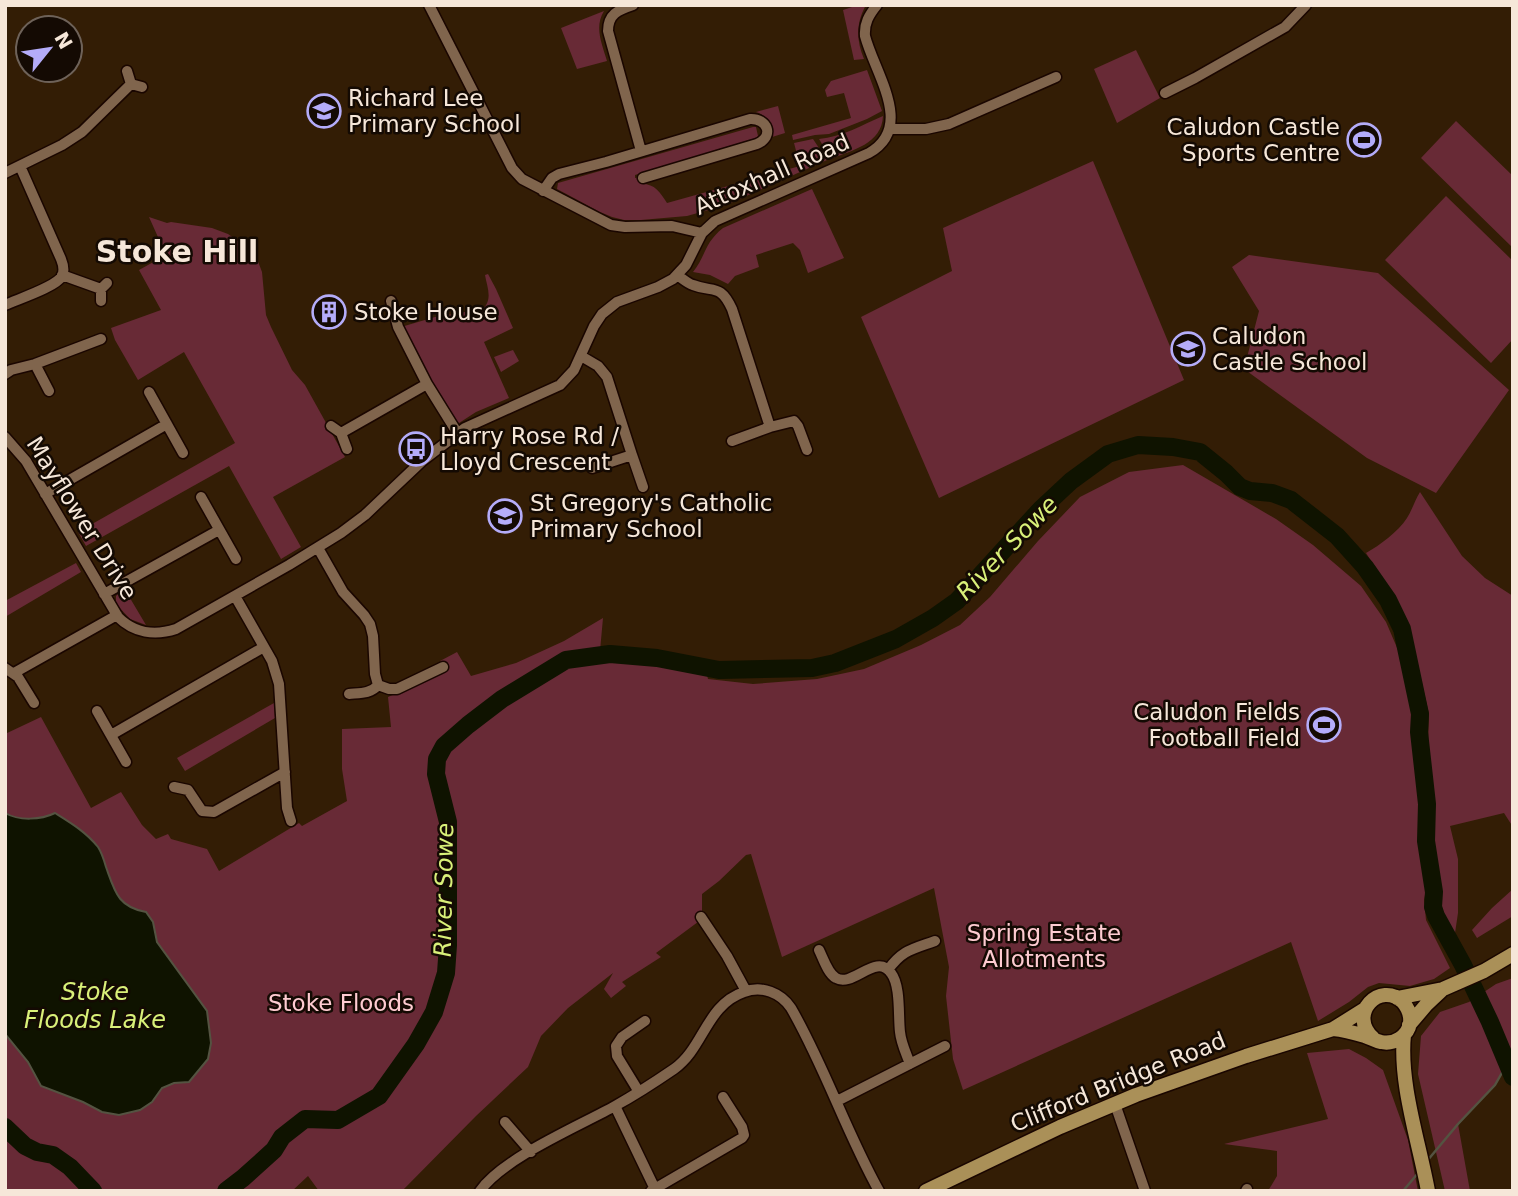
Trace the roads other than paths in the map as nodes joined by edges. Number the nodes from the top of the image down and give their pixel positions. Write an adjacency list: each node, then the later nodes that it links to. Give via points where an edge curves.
1 (429, 5): 13 (street, via 512,168)
2 (632, 5): 9 (street, via 612,15 608,31)
3 (877, 5): 8 (street, via 868,17 865,36 890,107)
4 (1306, 5): 7 (street, via 1285,27)
5 (127, 71): 10 (street, via 137,85 82,132)
6 (1056, 77): 8 (street, via 949,124)
7 (1165, 93)
8 (890, 129): 14 (street, Attoxhall Road, via 869,153 720,218)
9 (641, 151): 12 (street, Attoxhall Road, via 750,119 758,118 767,130 763,142); 13 (street, Attoxhall Road, via 559,174)
10 (20, 166): 11 (street); 15 (street, via 61,259)
11 (5, 173)
12 (643, 178)
13 (542, 191): 14 (street, Attoxhall Road, via 618,227 672,226)
14 (702, 233): 16 (street)
15 (62, 275): 17 (street, via 104,286); 19 (street, via 50,286)
16 (677, 275): 21 (street, Mayflower Drive, via 607,310); 29 (street, via 695,286 716,290 728,301)
17 (101, 301)
18 (391, 301): 24 (street, via 398,327)
19 (5, 305)
20 (101, 339): 22 (street)
21 (581, 356): 31 (street, Mayflower Drive, via 572,374 560,384); 37 (street, via 607,377)
22 (35, 364): 23 (street); 25 (street)
23 (5, 374)
24 (427, 384): 30 (street); 31 (street)
25 (49, 391)
26 (149, 392): 27 (street)
27 (167, 424): 36 (street); 40 (street)
28 (331, 426): 30 (street)
29 (770, 428): 33 (street); 35 (street, via 794,421)
30 (341, 433): 34 (street)
31 (457, 434): 43 (street, Mayflower Drive, via 351,526)
32 (5, 437): 40 (street, Mayflower Drive)
33 (732, 441)
34 (347, 449)
35 (807, 450)
36 (183, 453)
37 (632, 455): 38 (street); 39 (street)
38 (592, 468)
39 (643, 487)
40 (45, 494): 45 (street, Mayflower Drive)
41 (201, 497): 42 (street)
42 (219, 530): 44 (street); 45 (street)
43 (314, 550): 46 (street, Mayflower Drive); 51 (street, via 370,624)
44 (236, 559)
45 (104, 594): 47 (street, Mayflower Drive)
46 (235, 596): 47 (street, Mayflower Drive, via 161,633 134,628); 48 (street)
47 (117, 615): 50 (street)
48 (264, 647): 55 (street); 57 (street, via 279,684)
49 (443, 667): 51 (street, via 397,689)
50 (10, 671): 53 (street)
51 (378, 685): 52 (street, via 368,692)
52 (349, 694)
53 (34, 703)
54 (97, 711): 55 (street)
55 (111, 736): 56 (street)
56 (126, 762)
57 (285, 772): 58 (street, via 214,812 202,811 188,790); 59 (street)
58 (174, 786)
59 (292, 821)
60 (701, 917): 66 (street)
61 (935, 941): 64 (street, via 903,953)
62 (819, 950): 64 (street, via 837,979 874,967)
63 (1513, 954): 65 (main road)
64 (888, 970): 74 (street, via 895,981 900,1035)
65 (1443, 989): 67 (main road); 71 (main road)
66 (747, 991): 76 (street, via 713,1016 684,1061); 78 (street, via 768,991 788,1004)
67 (1396, 998): 68 (main road, via 1379,996); 71 (main road, via 1408,1010)
68 (1365, 1009): 70 (main road, Clifford Bridge Road); 72 (main road, via 1363,1024)
69 (645, 1021): 76 (street, via 616,1046 617,1056)
70 (1333, 1028): 72 (main road); 79 (main road, Clifford Bridge Road)
71 (1407, 1030): 72 (main road, via 1392,1042); 75 (main road)
72 (1377, 1040): 75 (main road, via 1392,1054)
73 (945, 1046): 74 (street)
74 (910, 1064): 78 (street)
75 (1405, 1079): 88 (main road)
76 (639, 1091): 80 (street)
77 (723, 1097): 83 (street, via 742,1127 743,1138)
78 (837, 1101): 85 (street)
79 (1115, 1104): 86 (main road, Clifford Bridge Road); 87 (street)
80 (615, 1106): 82 (street); 83 (street)
81 (505, 1122): 82 (street)
82 (531, 1152): 84 (street, via 491,1178)
83 (653, 1190)
84 (481, 1191)
85 (879, 1191)
86 (926, 1191)
87 (1146, 1191)
88 (1428, 1191)

